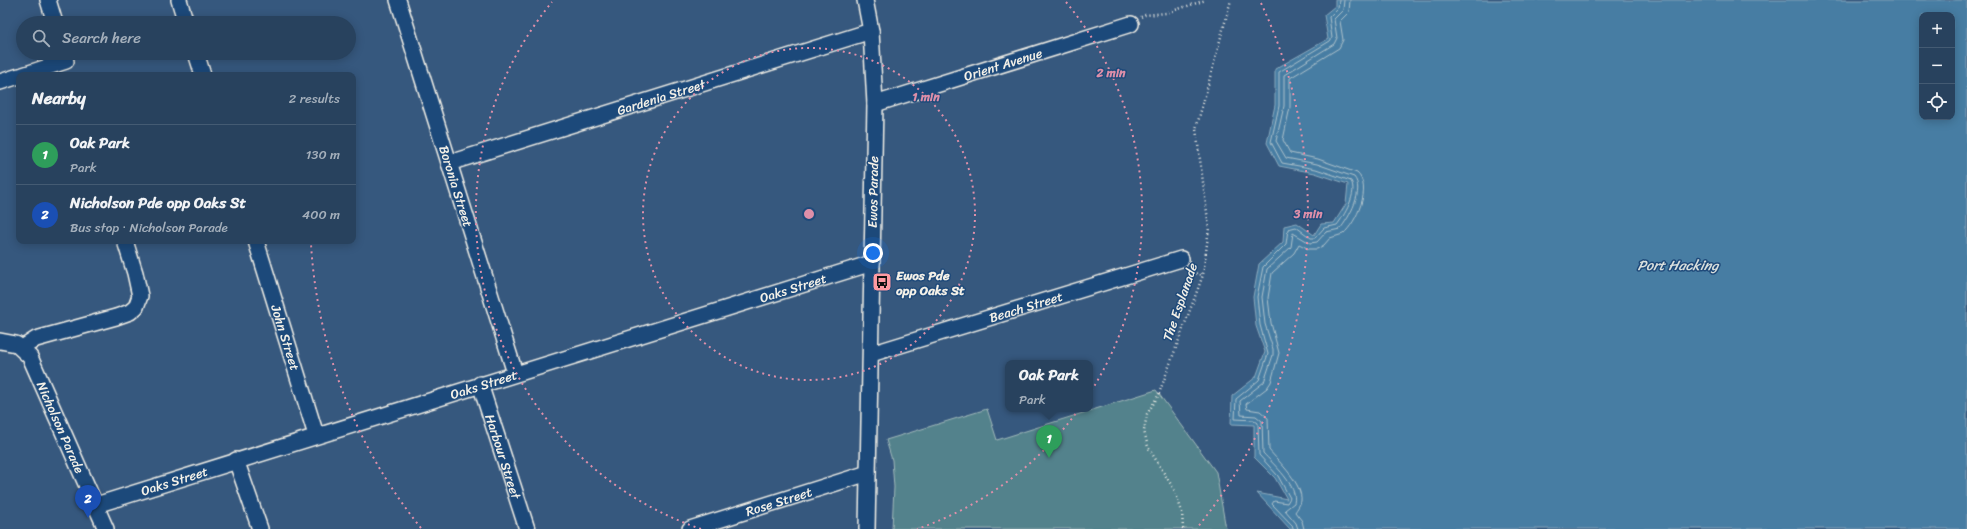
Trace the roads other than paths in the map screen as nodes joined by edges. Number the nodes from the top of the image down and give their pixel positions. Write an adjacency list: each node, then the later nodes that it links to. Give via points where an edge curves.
1 (48, 0): 5 (street)
2 (179, 0): 6 (street)
3 (398, 0): 16 (street, Boronia Street)
4 (864, 0): 8 (street, Ewos Parade)
5 (53, 16)
6 (184, 16)
7 (1131, 24): 15 (street, Orient Avenue)
8 (871, 31): 15 (street, Ewos Parade); 16 (street, Gardenia Street)
9 (198, 60): 12 (street)
10 (67, 63): 11 (street)
11 (34, 72)
12 (202, 72)
13 (16, 77): 14 (street)
14 (0, 82)
15 (875, 104): 20 (street, Ewos Parade)
16 (449, 163): 24 (street, Boronia Street)
17 (125, 244): 22 (street, via 140,296 136,307 130,312 36,339)
18 (257, 244): 26 (street, John Street)
19 (1180, 259): 23 (street, Beach Street)
20 (872, 263): 23 (street, Ewos Parade); 24 (street, Oaks Street)
21 (0, 341): 22 (street)
22 (22, 348): 29 (street, Nicholson Parade, via 35,365)
23 (871, 354): 28 (street, Ewos Parade)
24 (515, 373): 25 (street, Oaks Street)
25 (480, 384): 26 (street, Oaks Street); 32 (street, Harbour Street)
26 (316, 435): 27 (street, Oaks Street)
27 (236, 460): 29 (street, Oaks Street); 31 (street)
28 (868, 473): 33 (street, Rose Street); 34 (street, Ewos Parade)
29 (96, 505): 30 (street, Nicholson Parade)
30 (106, 529)
31 (260, 529)
32 (527, 529)
33 (690, 529)
34 (867, 529)

